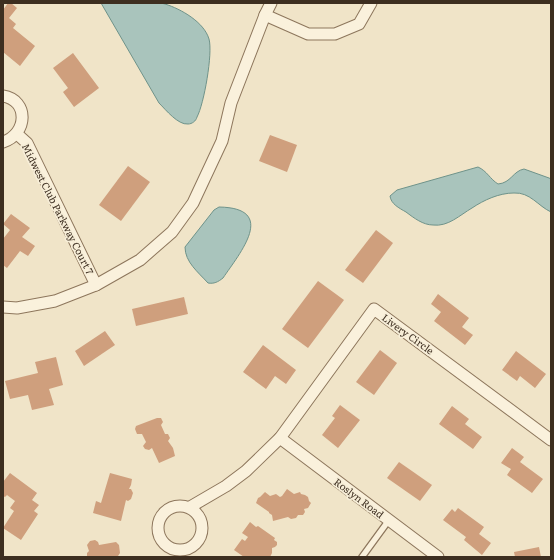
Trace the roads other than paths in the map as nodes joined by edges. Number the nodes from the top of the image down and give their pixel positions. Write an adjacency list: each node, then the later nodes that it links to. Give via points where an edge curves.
1 (270, 3): 3 (street, Midwest Club Parkway Court 7)
2 (371, 3): 3 (street, via 360,24 335,34 308,34)
3 (265, 15): 7 (street, Midwest Club Parkway Court 7, via 231,103 222,140 193,204 172,232 140,260)
4 (3, 96): 5 (street, Midwest Club Parkway Court 7, via 13,100 22,112 21,127)
5 (17, 134): 6 (street, Midwest Club Parkway Court 7); 7 (street, Midwest Club Parkway Court 7, via 27,143)
6 (3, 142)
7 (96, 285): 8 (street, Midwest Club Parkway Court 7, via 55,301 17,308)
8 (3, 307)
9 (280, 438): 10 (street, Livery Circle, via 374,309); 11 (street, via 246,471); 12 (street, Roslyn Road)
10 (551, 440)
11 (190, 507): 11 (street, via 174,506 162,514 158,521 159,536 169,548 191,548 201,537 200,517)
12 (389, 520): 13 (lane); 14 (street, Roslyn Road)
13 (362, 557)
14 (438, 557)

